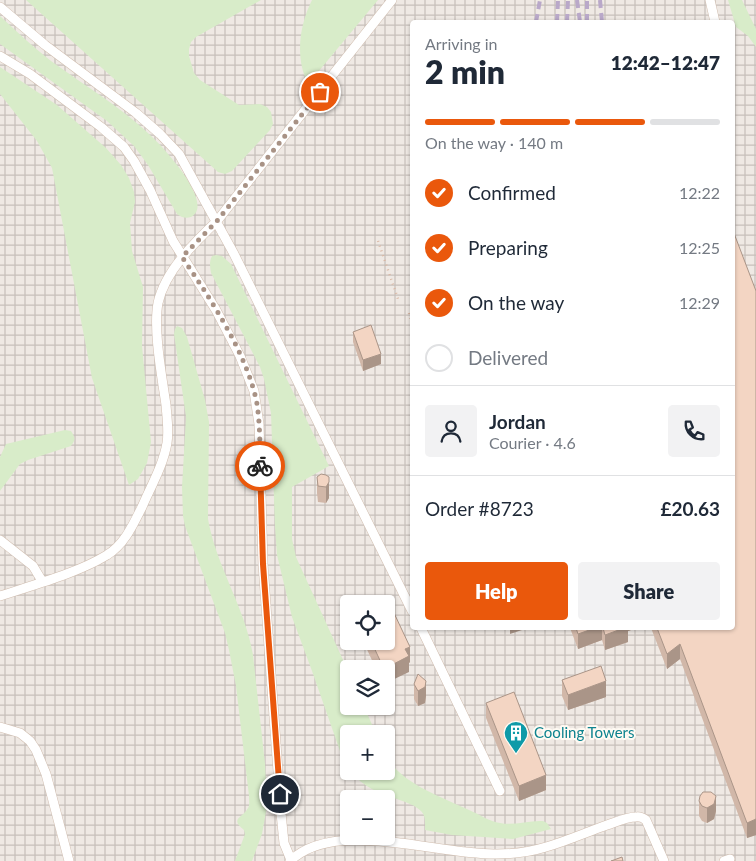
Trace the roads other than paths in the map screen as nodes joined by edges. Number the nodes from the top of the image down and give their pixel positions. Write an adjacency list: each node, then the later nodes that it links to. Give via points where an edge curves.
1 (392, 0): 6 (lane)
2 (710, 0): 4 (lane)
3 (0, 7): 6 (lane, via 165,139 185,163)
4 (715, 20)
5 (0, 56): 7 (lane, via 30,74 124,147 142,175)
6 (217, 221): 7 (lane); 11 (lane)
7 (182, 257): 9 (lane, via 161,293 156,315 168,433 161,465 137,516 116,549 89,565); 16 (lane, via 232,340 248,374 257,404 263,564 281,813 284,843)
8 (0, 540): 9 (lane, via 34,566)
9 (42, 581): 10 (lane)
10 (0, 596)
11 (410, 607)
12 (422, 630): 14 (lane)
13 (0, 727): 15 (lane, via 20,733 36,750 46,774)
14 (500, 791)
15 (69, 861)
16 (290, 861): 17 (lane, via 311,847 350,840 470,853 522,853 638,816 646,820)
17 (664, 861)

